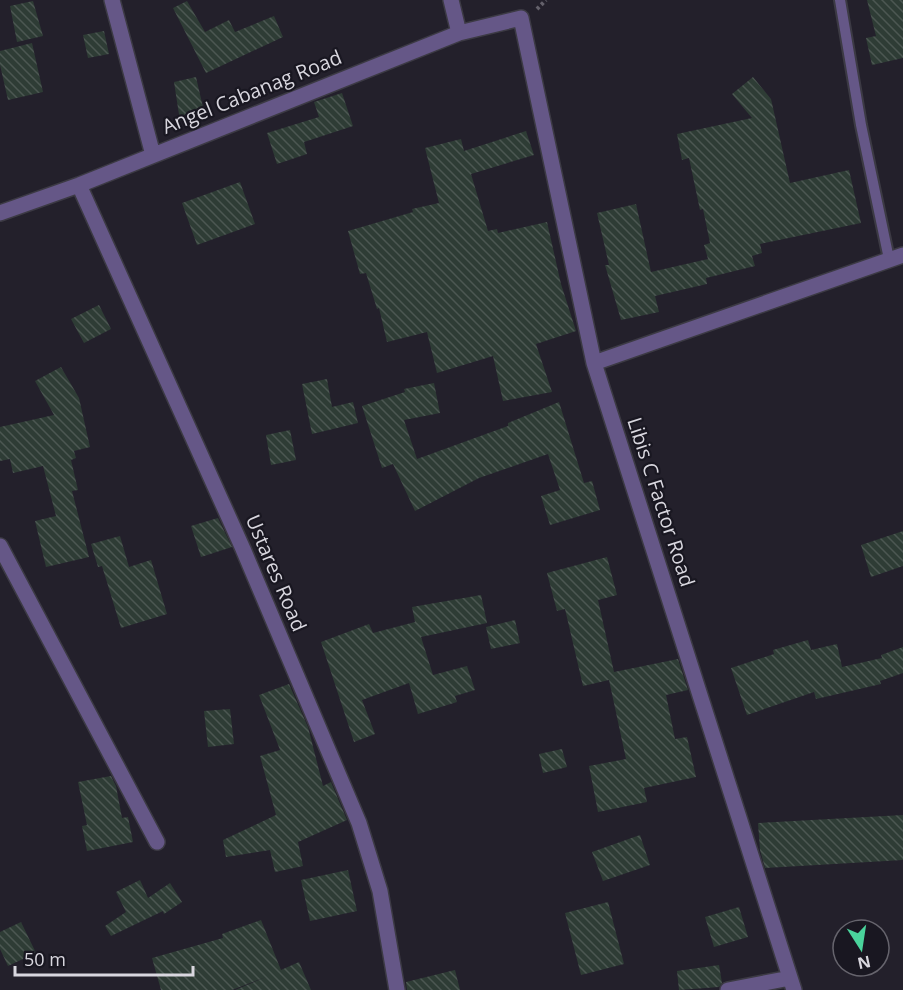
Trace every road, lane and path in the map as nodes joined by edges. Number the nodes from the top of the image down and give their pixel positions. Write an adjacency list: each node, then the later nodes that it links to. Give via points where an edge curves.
1 (112, 0): 6 (street)
2 (451, 0): 5 (street)
3 (840, 0): 9 (lane, via 861,125)
4 (521, 18): 5 (street, Angel Cabanag Road); 10 (street, Libis C Factor Road)
5 (459, 33): 6 (street, Angel Cabanag Road)
6 (153, 155): 7 (street, Angel Cabanag Road)
7 (79, 185): 8 (street, Angel Cabanag Road); 14 (street, Ustares Road, via 238,538 359,823 380,891)
8 (0, 213)
9 (896, 257): 10 (street)
10 (594, 363): 13 (street, Libis C Factor Road)
11 (0, 546): 12 (street)
12 (157, 842)
13 (792, 984): 15 (street)
14 (397, 990)
15 (728, 990)

